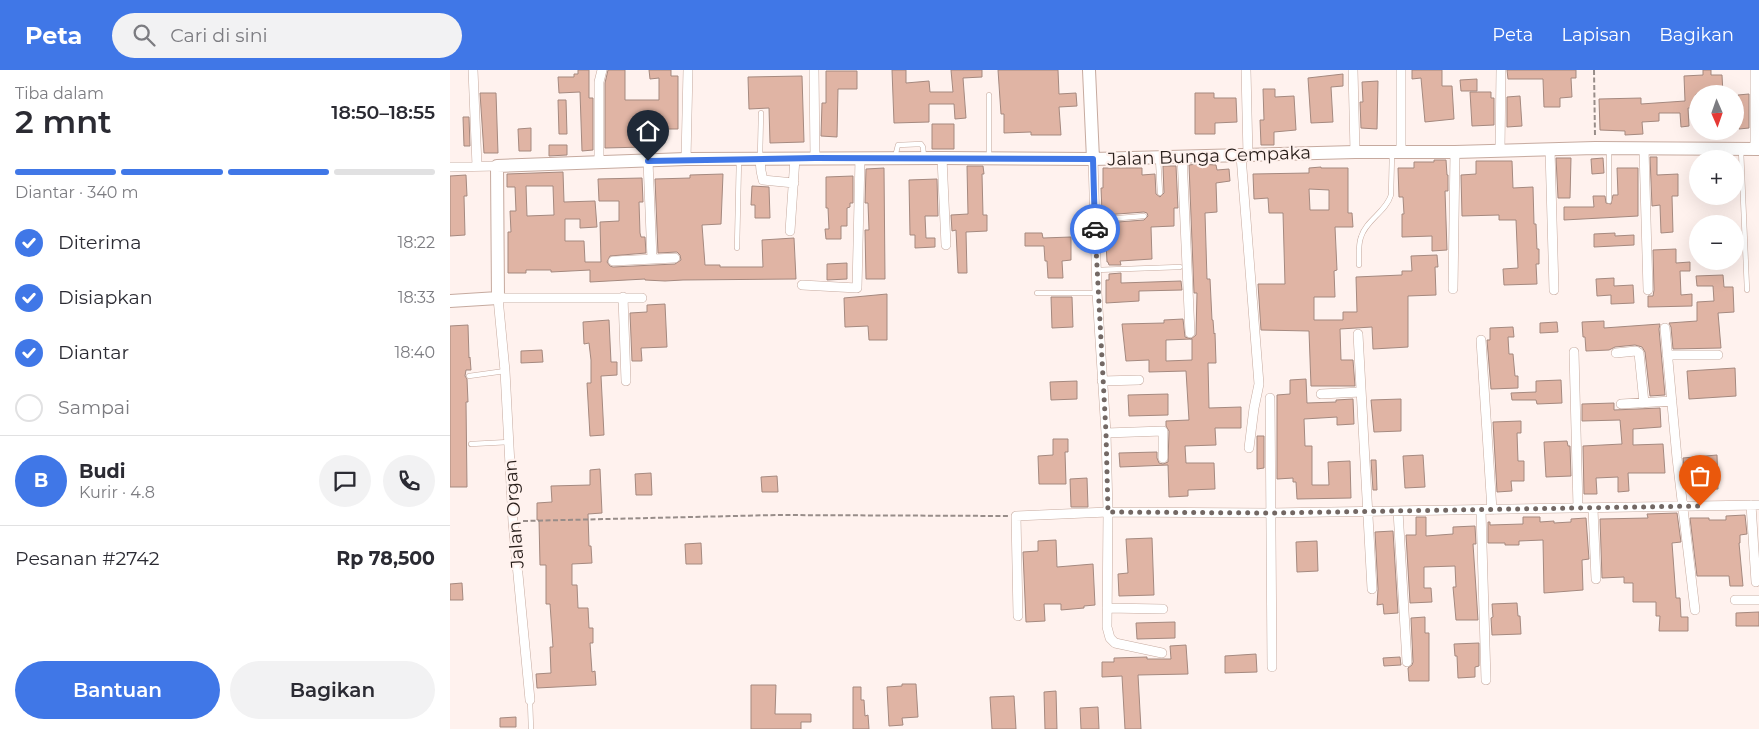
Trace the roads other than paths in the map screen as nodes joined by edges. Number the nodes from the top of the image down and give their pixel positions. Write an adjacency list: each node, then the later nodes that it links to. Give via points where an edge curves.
1 (474, 70): 36 (street)
2 (602, 70): 34 (street, via 599,82)
3 (688, 70): 31 (street)
4 (814, 70): 27 (street)
5 (1089, 70): 33 (street)
6 (1246, 70): 23 (street)
7 (1353, 70): 20 (street)
8 (1401, 70): 19 (street)
9 (1501, 70): 16 (street)
10 (1755, 70): 15 (street)
11 (989, 95): 30 (lane)
12 (761, 113): 25 (lane)
13 (1609, 149): 14 (street, Jalan Bunga Cempaka); 17 (street, Jalan Bunga Cempaka); 41 (lane)
14 (1644, 149): 18 (street, Jalan Bunga Cempaka); 57 (street)
15 (1757, 149): 18 (street, Jalan Bunga Cempaka)
16 (1500, 150): 17 (street, Jalan Bunga Cempaka); 21 (street, Jalan Bunga Cempaka)
17 (1550, 150): 56 (street)
18 (1741, 150)
19 (1397, 151): 20 (street, Jalan Bunga Cempaka); 21 (street, Jalan Bunga Cempaka); 51 (lane, via 1391,195 1383,211 1362,234)
20 (1355, 152): 23 (street, Jalan Bunga Cempaka)
21 (1455, 152): 55 (street)
22 (1182, 156): 23 (street, Jalan Bunga Cempaka); 24 (street, Jalan Bunga Cempaka); 66 (street)
23 (1245, 156): 87 (street, via 1259,384)
24 (1158, 157): 33 (street, Jalan Bunga Cempaka); 40 (lane)
25 (760, 158): 26 (street, Jalan Bunga Cempaka); 32 (street, Jalan Bunga Cempaka); 39 (street, via 763,180)
26 (795, 158): 27 (street, Jalan Bunga Cempaka); 39 (street)
27 (815, 158): 28 (street, Jalan Bunga Cempaka)
28 (860, 158): 29 (street, Jalan Bunga Cempaka); 54 (street, via 857,288)
29 (942, 158): 30 (street, Jalan Bunga Cempaka); 46 (street)
30 (989, 158): 33 (street, Jalan Bunga Cempaka)
31 (686, 159): 32 (street, Jalan Bunga Cempaka); 35 (street, Jalan Bunga Cempaka)
32 (739, 159): 47 (lane)
33 (1093, 159): 44 (street)
34 (599, 161): 35 (street, Jalan Bunga Cempaka); 37 (street, Jalan Bunga Cempaka)
35 (648, 161): 49 (street)
36 (477, 166): 37 (street, Jalan Bunga Cempaka); 38 (street, Jalan Bunga Cempaka)
37 (497, 166): 62 (street)
38 (450, 167)
39 (794, 183): 45 (street)
40 (1160, 193)
41 (1609, 201)
42 (1743, 205): 58 (lane)
43 (1144, 216): 44 (lane)
44 (1094, 220): 53 (street)
45 (790, 231)
46 (946, 245)
47 (737, 248)
48 (675, 258): 49 (street)
49 (652, 259): 50 (street)
50 (614, 260)
51 (1359, 265)
52 (1180, 267): 53 (lane)
53 (1096, 270): 60 (street)
54 (802, 284)
55 (1454, 289)
56 (1554, 290)
57 (1648, 290)
58 (1747, 290)
59 (1037, 293): 60 (lane)
60 (1097, 293): 77 (street)
61 (623, 297): 62 (street); 63 (street); 76 (street)
62 (498, 298): 64 (street); 73 (street, Jalan Organ)
63 (642, 298)
64 (450, 301)
65 (1665, 328): 71 (street)
66 (1190, 333)
67 (1358, 334): 78 (street)
68 (1481, 340): 94 (street)
69 (1574, 352): 91 (street)
70 (1616, 353): 82 (street, via 1638,351 1641,355)
71 (1667, 355): 72 (street); 81 (street)
72 (1718, 355)
73 (505, 371): 74 (lane); 85 (street, Jalan Organ)
74 (470, 376)
75 (1139, 380): 77 (street)
76 (626, 381)
77 (1102, 381): 84 (street)
78 (1361, 392): 79 (street); 95 (street)
79 (1321, 394)
80 (1270, 398): 98 (street)
81 (1672, 401): 82 (street); 90 (street)
82 (1644, 403): 83 (street)
83 (1621, 404)
84 (1106, 433): 88 (street, via 1163,431); 97 (street)
85 (509, 442): 86 (lane); 112 (street, Jalan Organ, via 513,522)
86 (471, 444)
87 (1249, 448)
88 (1163, 458)
89 (1755, 505): 90 (street); 100 (street)
90 (1682, 507): 92 (street); 106 (street)
91 (1578, 508): 92 (street); 94 (street)
92 (1593, 509): 99 (street)
93 (1481, 510): 94 (street); 96 (street); 111 (street)
94 (1492, 510)
95 (1368, 511): 96 (street); 98 (street); 101 (street)
96 (1398, 511): 109 (street)
97 (1108, 512): 98 (street); 104 (street); 107 (street, via 1016,516)
98 (1270, 513): 110 (street)
99 (1596, 579)
100 (1756, 582)
101 (1372, 589)
102 (1735, 600): 103 (street)
103 (1759, 600)
104 (1107, 608): 105 (street); 108 (street, via 1110,638 1115,643)
105 (1163, 609)
106 (1695, 610)
107 (1018, 616)
108 (1162, 653)
109 (1407, 662)
110 (1272, 667)
111 (1486, 680)
112 (530, 700): 113 (lane, Jalan Organ)
113 (531, 729)

